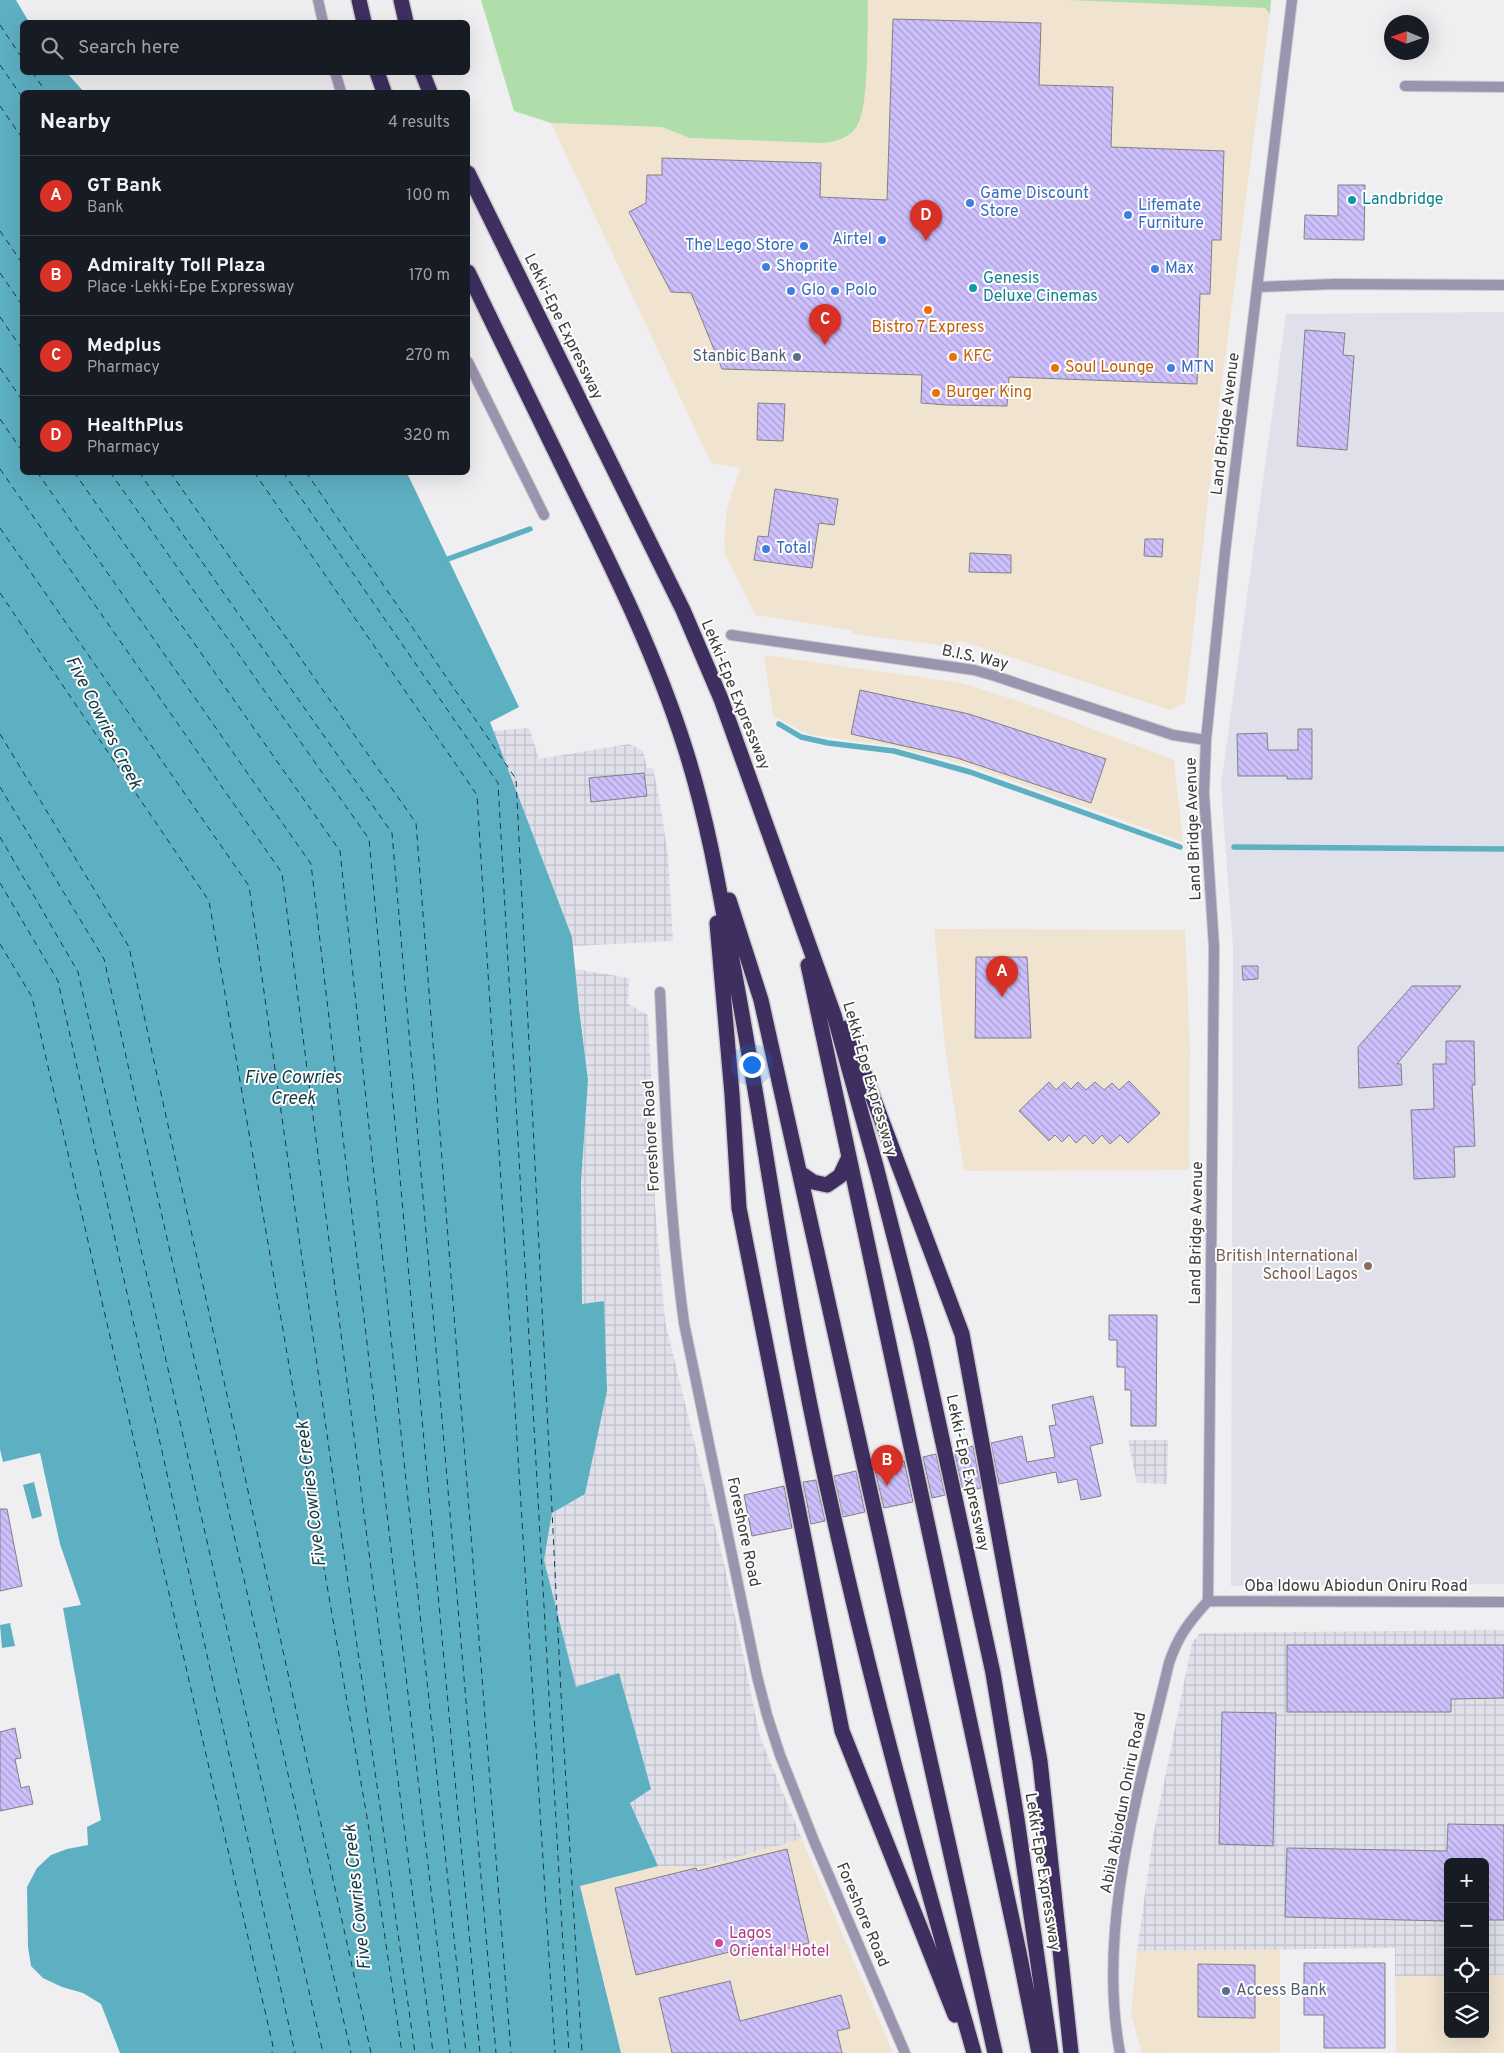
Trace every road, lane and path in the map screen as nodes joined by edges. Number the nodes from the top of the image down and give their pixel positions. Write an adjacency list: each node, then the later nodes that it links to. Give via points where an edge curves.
1 (318, 0): 5 (street)
2 (359, 0): 6 (highway)
3 (401, 0): 7 (highway)
4 (1292, 0): 19 (street, Land Bridge Avenue)
5 (323, 20)
6 (364, 20)
7 (406, 20)
8 (336, 75): 13 (street)
9 (379, 75): 14 (highway)
10 (423, 75): 15 (highway)
11 (1504, 84): 12 (street)
12 (1406, 86)
13 (340, 90)
14 (383, 90)
15 (429, 90)
16 (470, 177): 25 (highway, Lekki-Epe Expressway, via 682,610 721,699)
17 (470, 276): 24 (highway, via 651,655 687,754)
18 (1504, 285): 19 (street)
19 (1257, 287): 23 (street, Land Bridge Avenue)
20 (470, 366): 21 (street)
21 (544, 515)
22 (732, 635): 23 (street, B.I.S. Way, via 974,670 1173,735)
23 (1206, 740): 29 (street, Land Bridge Avenue, via 1204,793 1214,947)
24 (709, 837): 28 (highway, via 761,1000); 32 (highway, via 739,1208 842,1731); 33 (highway, via 747,1036 802,1363 828,1490 885,1729)
25 (794, 900): 27 (highway); 36 (highway, Lekki-Epe Expressway, via 834,1015 927,1371 993,1673); 37 (highway, via 814,942 962,1334 1040,1762)
26 (660, 992): 31 (street, Foreshore Road, via 669,1183 684,1323 757,1676 780,1755)
27 (849, 1157): 28 (highway, via 840,1176 827,1184 812,1182); 35 (highway)
28 (800, 1173): 34 (highway)
29 (1208, 1602): 30 (street, Oba Idowu Abiodun Oniru Road); 38 (street, Abila Abiodun Oniru Road, via 1176,1641 1126,1848 1114,1956)
30 (1504, 1602)
31 (905, 2053)
32 (969, 2053)
33 (974, 2053)
34 (995, 2053)
35 (1039, 2053)
36 (1050, 2053)
37 (1071, 2053)
38 (1120, 2053)

